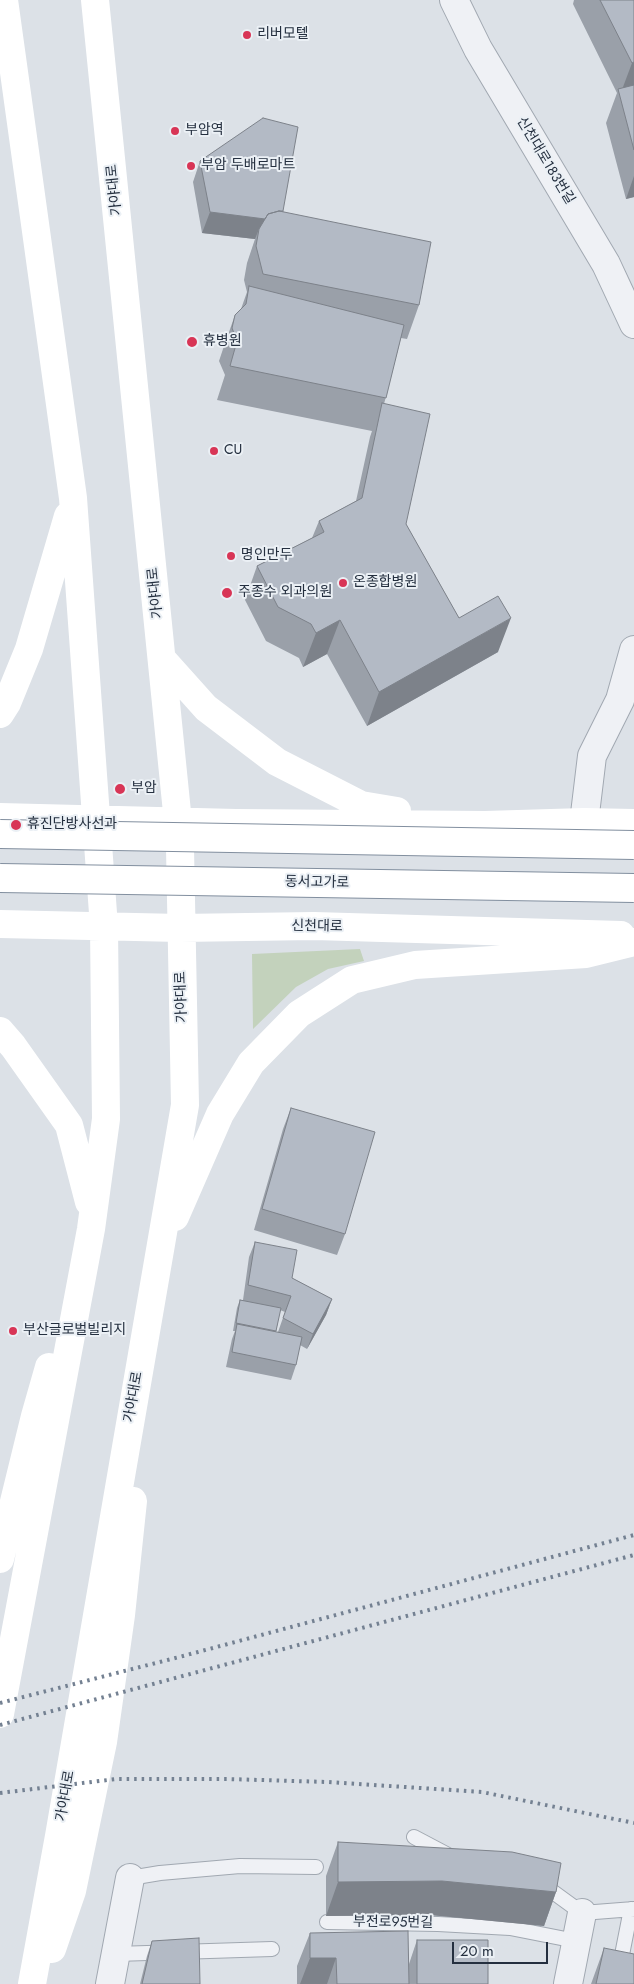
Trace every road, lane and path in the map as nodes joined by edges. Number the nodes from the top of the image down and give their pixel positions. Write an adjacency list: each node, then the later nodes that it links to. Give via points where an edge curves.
1 (4, 0): 5 (main road)
2 (95, 0): 7 (main road, 가야대로)
3 (454, 0): 4 (street, 신천대로183번길, via 478,50 606,264)
4 (634, 324)
5 (74, 498): 8 (main road, via 29,649); 10 (main road)
6 (634, 650): 12 (street, via 620,700 592,756)
7 (162, 660): 11 (main road, 가야대로); 14 (main road, via 206,708 277,762 361,806)
8 (0, 714)
9 (0, 817): 10 (main road)
10 (97, 820): 11 (main road); 20 (main road)
11 (178, 822): 14 (main road); 21 (main road, 가야대로)
12 (584, 822): 13 (main road); 14 (main road)
13 (634, 823)
14 (485, 826)
15 (0, 834): 16 (main road, bridge)
16 (634, 845)
17 (0, 878): 18 (main road, 동서고가로, bridge)
18 (634, 888)
19 (0, 924): 20 (main road, 신천대로)
20 (104, 927): 21 (main road, 신천대로); 25 (main road, via 106,1118)
21 (180, 928): 22 (main road, 신천대로, via 314,926); 26 (main road, 가야대로, via 184,1105)
22 (634, 935)
23 (634, 942): 26 (main road, via 586,954 415,965 352,980 299,1014 250,1062 220,1114)
24 (0, 1031): 25 (main road, via 69,1125 89,1202)
25 (91, 1229): 27 (main road, via 35,1416); 28 (main road)
26 (157, 1259): 41 (main road, 가야대로); 42 (main road, via 121,1615 103,1742 72,1891)
27 (0, 1559)
28 (0, 1714)
29 (414, 1837): 30 (lane)
30 (462, 1863)
31 (316, 1867): 32 (lane, via 240,1866)
32 (130, 1878): 39 (street)
33 (522, 1883): 35 (lane, via 548,1889)
34 (633, 1909): 35 (lane); 40 (lane)
35 (582, 1913): 37 (street)
36 (327, 1922): 37 (lane, 부전로95번길, via 510,1928)
37 (576, 1941): 44 (street)
38 (272, 1949): 39 (lane)
39 (116, 1954): 43 (street)
40 (619, 1970)
41 (32, 1984)
42 (41, 1984)
43 (110, 1984)
44 (568, 1984)

